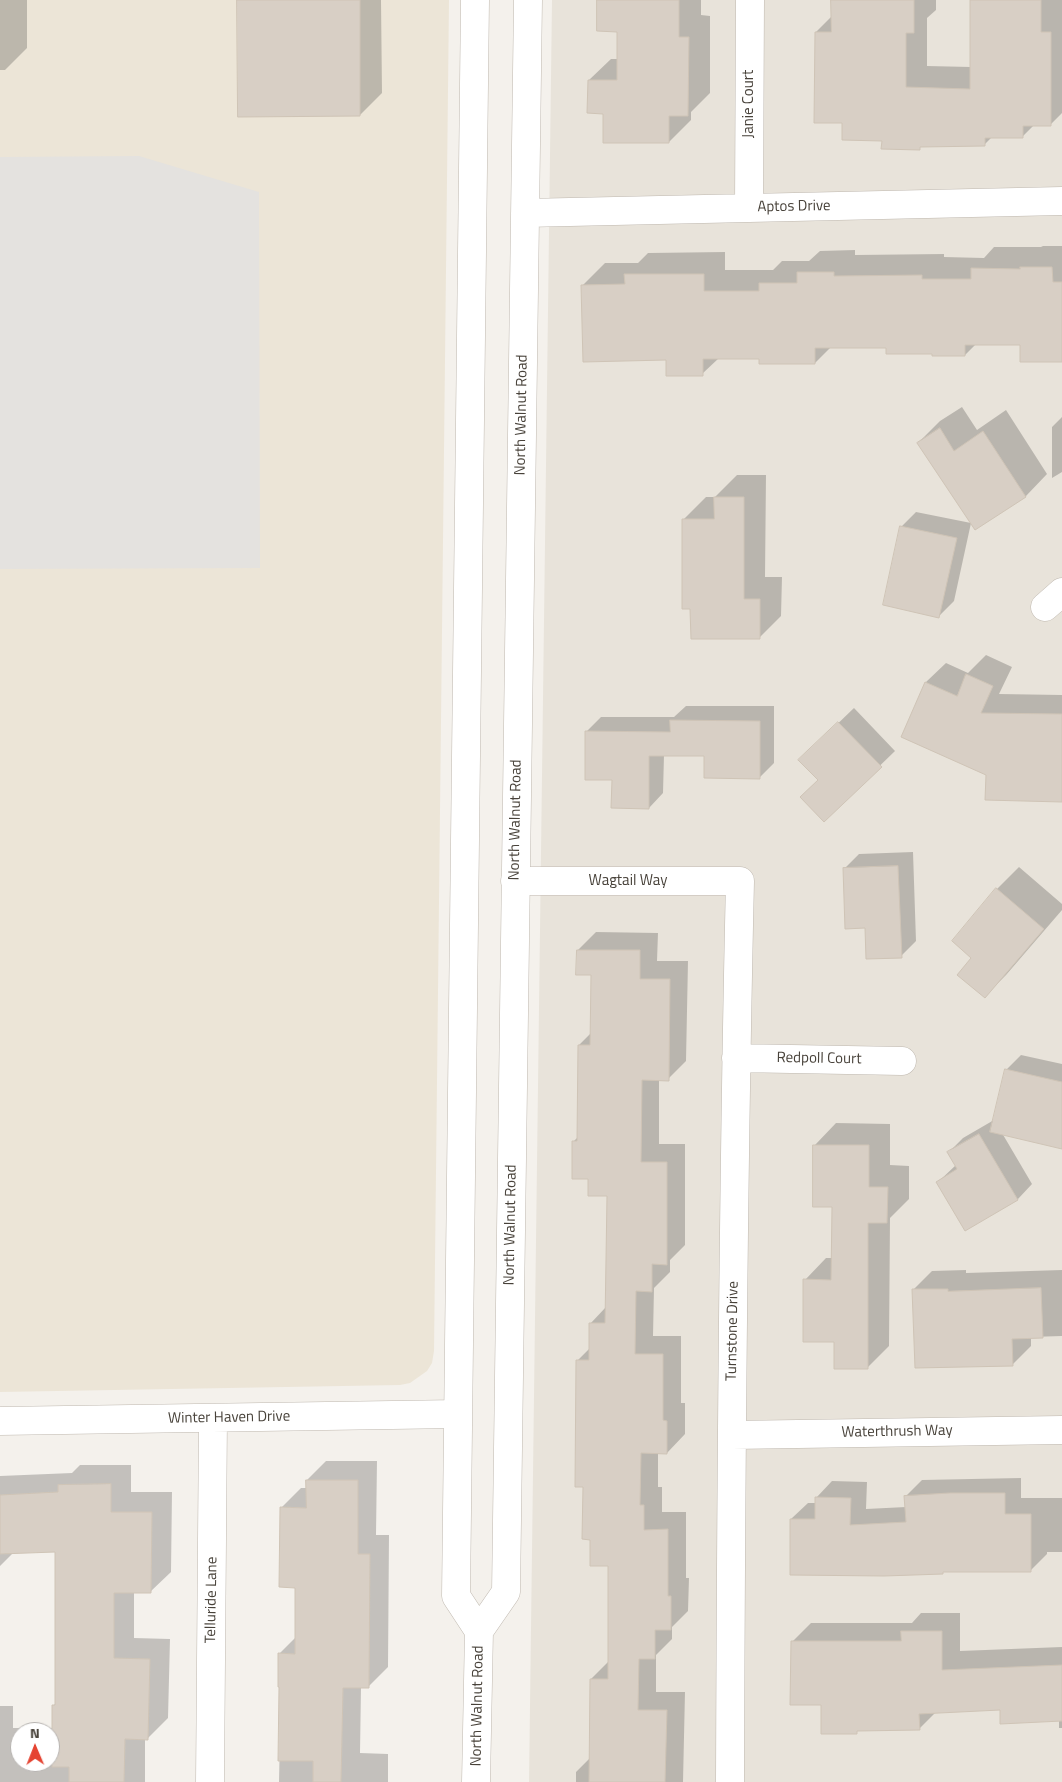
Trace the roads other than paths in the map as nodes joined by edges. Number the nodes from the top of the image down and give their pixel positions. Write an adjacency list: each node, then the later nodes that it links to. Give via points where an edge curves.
1 (475, 0): 11 (street, North Walnut Road)
2 (528, 0): 6 (street, North Walnut Road)
3 (750, 0): 5 (street, Janie Court)
4 (1062, 200): 5 (street, Aptos Drive)
5 (749, 208): 6 (street, Aptos Drive)
6 (525, 213): 7 (street, North Walnut Road)
7 (515, 881): 8 (street, Wagtail Way); 16 (street, North Walnut Road, via 506,1592)
8 (740, 881): 9 (street, Turnstone Drive)
9 (736, 1058): 10 (street, Redpoll Court); 15 (street, Turnstone Drive)
10 (902, 1061)
11 (457, 1414): 12 (street, Winter Haven Drive); 16 (street, North Walnut Road, via 456,1596)
12 (213, 1418): 13 (street, Winter Haven Drive); 17 (street, Telluride Lane)
13 (0, 1421)
14 (1062, 1430): 15 (street, Waterthrush Way)
15 (732, 1435): 19 (street, Turnstone Drive)
16 (479, 1631): 18 (street, North Walnut Road)
17 (210, 1782)
18 (476, 1782)
19 (730, 1782)

